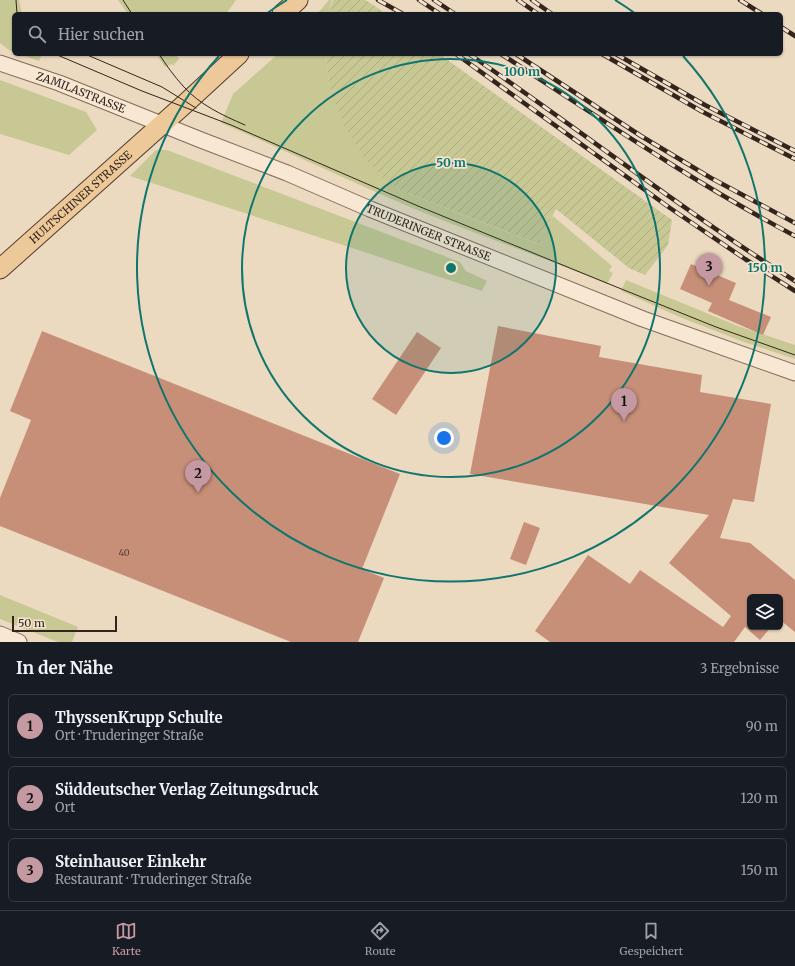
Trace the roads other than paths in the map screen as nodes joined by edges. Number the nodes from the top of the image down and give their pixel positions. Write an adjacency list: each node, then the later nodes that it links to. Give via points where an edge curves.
1 (298, 0): 2 (main road)
2 (284, 12)
3 (237, 56): 5 (main road)
4 (0, 63): 5 (street, ZAMILASTRASSE, via 60,83)
5 (161, 125): 6 (main road, HULTSCHINER STRASSE); 7 (street, TRUDERINGER STRASSE, via 286,173 644,319)
6 (0, 269)
7 (795, 373)
8 (0, 634): 9 (street)
9 (19, 642)

